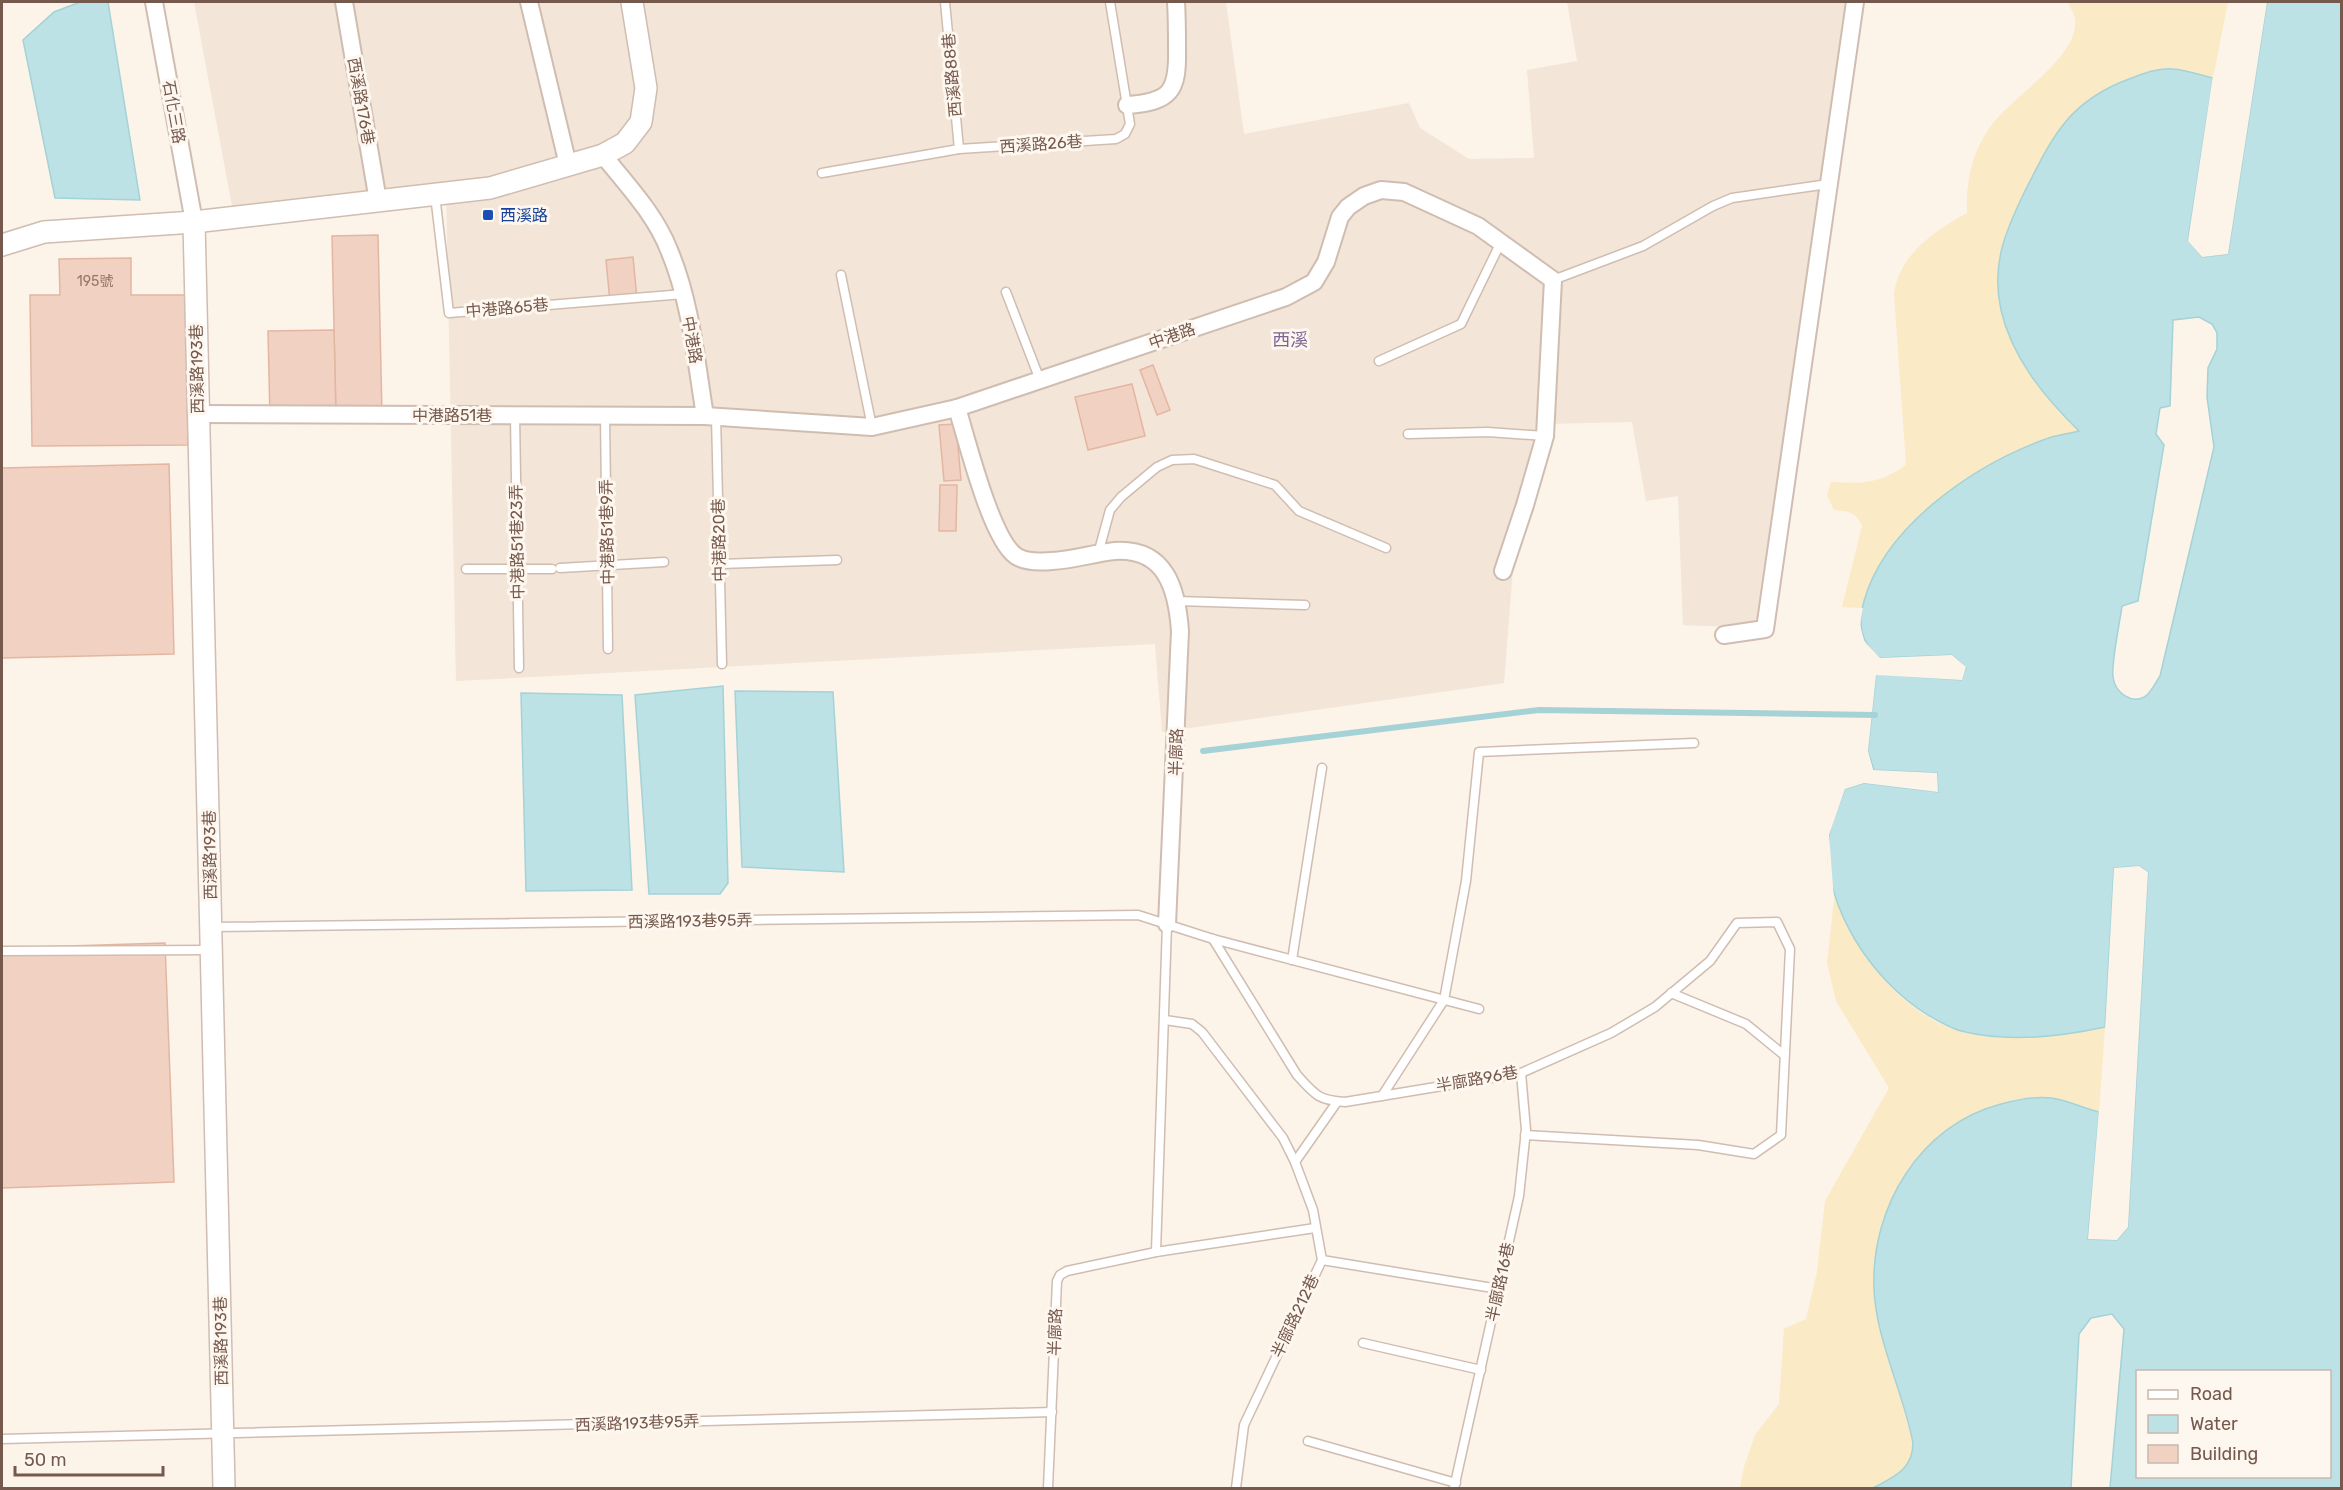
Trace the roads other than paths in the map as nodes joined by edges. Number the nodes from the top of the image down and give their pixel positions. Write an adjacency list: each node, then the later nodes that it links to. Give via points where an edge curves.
1 (154, 2): 17 (street, 石化三路)
2 (344, 2): 16 (street, 西溪路176巷)
3 (529, 2): 12 (street)
4 (632, 2): 11 (street, via 646,88 641,122 625,142)
5 (945, 2): 10 (lane, 西溪路88巷)
6 (1110, 2): 9 (lane, 西溪路26巷)
7 (1176, 2): 9 (street, via 1178,76 1161,98 1147,104)
8 (1855, 2): 14 (street)
9 (1127, 105): 10 (lane, 西溪路26巷, via 1131,124 1116,139)
10 (959, 149): 13 (lane, 西溪路26巷)
11 (603, 155): 12 (street); 23 (street, 中港路, via 643,205 669,248)
12 (568, 165): 15 (street, via 490,188)
13 (822, 173)
14 (1828, 184): 21 (lane, via 1732,198 1643,246); 45 (street, via 1765,629)
15 (435, 195): 16 (street); 23 (lane, 中港路65巷, via 449,313)
16 (378, 201): 17 (street)
17 (194, 222): 19 (street, via 45,232); 27 (street, 西溪路193巷)
18 (1501, 242): 21 (street, 中港路); 24 (lane, via 1461,324); 25 (street, 中港路, via 1478,226 1404,192 1382,190 1364,196 1340,217 1326,262 1314,282 1254,309)
19 (2, 245)
20 (842, 275): 31 (lane)
21 (1553, 280): 33 (street)
22 (1006, 292): 25 (lane)
23 (684, 294): 30 (street, 中港路)
24 (1378, 361)
25 (1040, 381): 26 (street, 中港路)
26 (957, 408): 31 (street, 中港路); 35 (street, 半廍路, via 992,516 1004,542 1016,556 1041,562)
27 (198, 414): 28 (street, 中港路51巷); 52 (street, 西溪路193巷)
28 (515, 415): 29 (street, 中港路51巷); 41 (lane, 中港路51巷23弄)
29 (605, 415): 30 (street, 中港路51巷); 39 (lane, 中港路51巷9弄)
30 (711, 416): 31 (street, 中港路); 38 (lane, 中港路20巷)
31 (872, 427)
32 (1408, 434): 33 (lane, via 1488,432)
33 (1545, 436): 42 (street)
34 (1386, 548): 35 (lane, via 1299,511 1275,485 1194,459 1172,460 1157,467 1121,497 1110,510)
35 (1098, 554): 43 (street, 半廍路, via 1137,552 1153,558)
36 (837, 560): 38 (lane)
37 (664, 562): 39 (lane)
38 (720, 564): 47 (lane, 中港路20巷)
39 (607, 566): 41 (lane); 46 (lane, 中港路51巷9弄)
40 (466, 569): 41 (lane)
41 (518, 569): 48 (lane, 中港路51巷23弄)
42 (1503, 571)
43 (1178, 601): 44 (lane); 51 (street, 半廍路, via 1180,631)
44 (1305, 605)
45 (1724, 635)
46 (608, 649)
47 (722, 664)
48 (519, 668)
49 (1694, 743): 58 (lane, via 1479,752 1466,881)
50 (1322, 768): 56 (lane)
51 (1167, 924): 52 (lane, 西溪路193巷95弄, via 1138,915); 53 (lane); 60 (lane, 半廍路)
52 (212, 927): 54 (street, 西溪路193巷)
53 (1213, 939): 56 (lane); 64 (lane, via 1297,1075 1325,1101)
54 (212, 950): 55 (lane); 74 (street, 西溪路193巷)
55 (2, 951)
56 (1292, 960): 58 (lane)
57 (1671, 993): 61 (lane, via 1746,1024); 61 (lane, 半廍路96巷, via 1710,961 1737,922 1777,922 1790,950); 62 (lane, 半廍路96巷, via 1611,1033)
58 (1444, 1000): 59 (lane); 63 (lane)
59 (1479, 1009)
60 (1165, 1020): 66 (lane, 半廍路212巷, via 1192,1024 1202,1032 1283,1138); 68 (lane, 半廍路)
61 (1784, 1055): 65 (lane, via 1781,1135 1754,1154 1698,1145)
62 (1521, 1073): 63 (lane, 半廍路96巷); 65 (lane, 半廍路16巷)
63 (1382, 1096): 64 (lane, 半廍路96巷)
64 (1337, 1102): 66 (lane)
65 (1525, 1135): 70 (lane, 半廍路16巷, via 1519,1196)
66 (1295, 1162): 67 (lane, 半廍路212巷, via 1313,1210)
67 (1315, 1228): 68 (lane, 半廍路); 69 (lane, 半廍路212巷)
68 (1156, 1252): 73 (lane, 半廍路, via 1060,1275)
69 (1322, 1260): 70 (lane); 80 (lane, 半廍路212巷, via 1244,1425)
70 (1499, 1289): 72 (lane, 半廍路16巷)
71 (1363, 1343): 72 (lane)
72 (1481, 1370): 77 (lane, 半廍路16巷)
73 (1052, 1412): 74 (lane, 西溪路193巷95弄); 79 (lane, 半廍路)
74 (223, 1434): 75 (lane, 西溪路193巷95弄); 78 (street, 西溪路193巷)
75 (2, 1439)
76 (1308, 1441): 77 (lane)
77 (1455, 1486)
78 (224, 1488)
79 (1048, 1488)
80 (1236, 1488)

